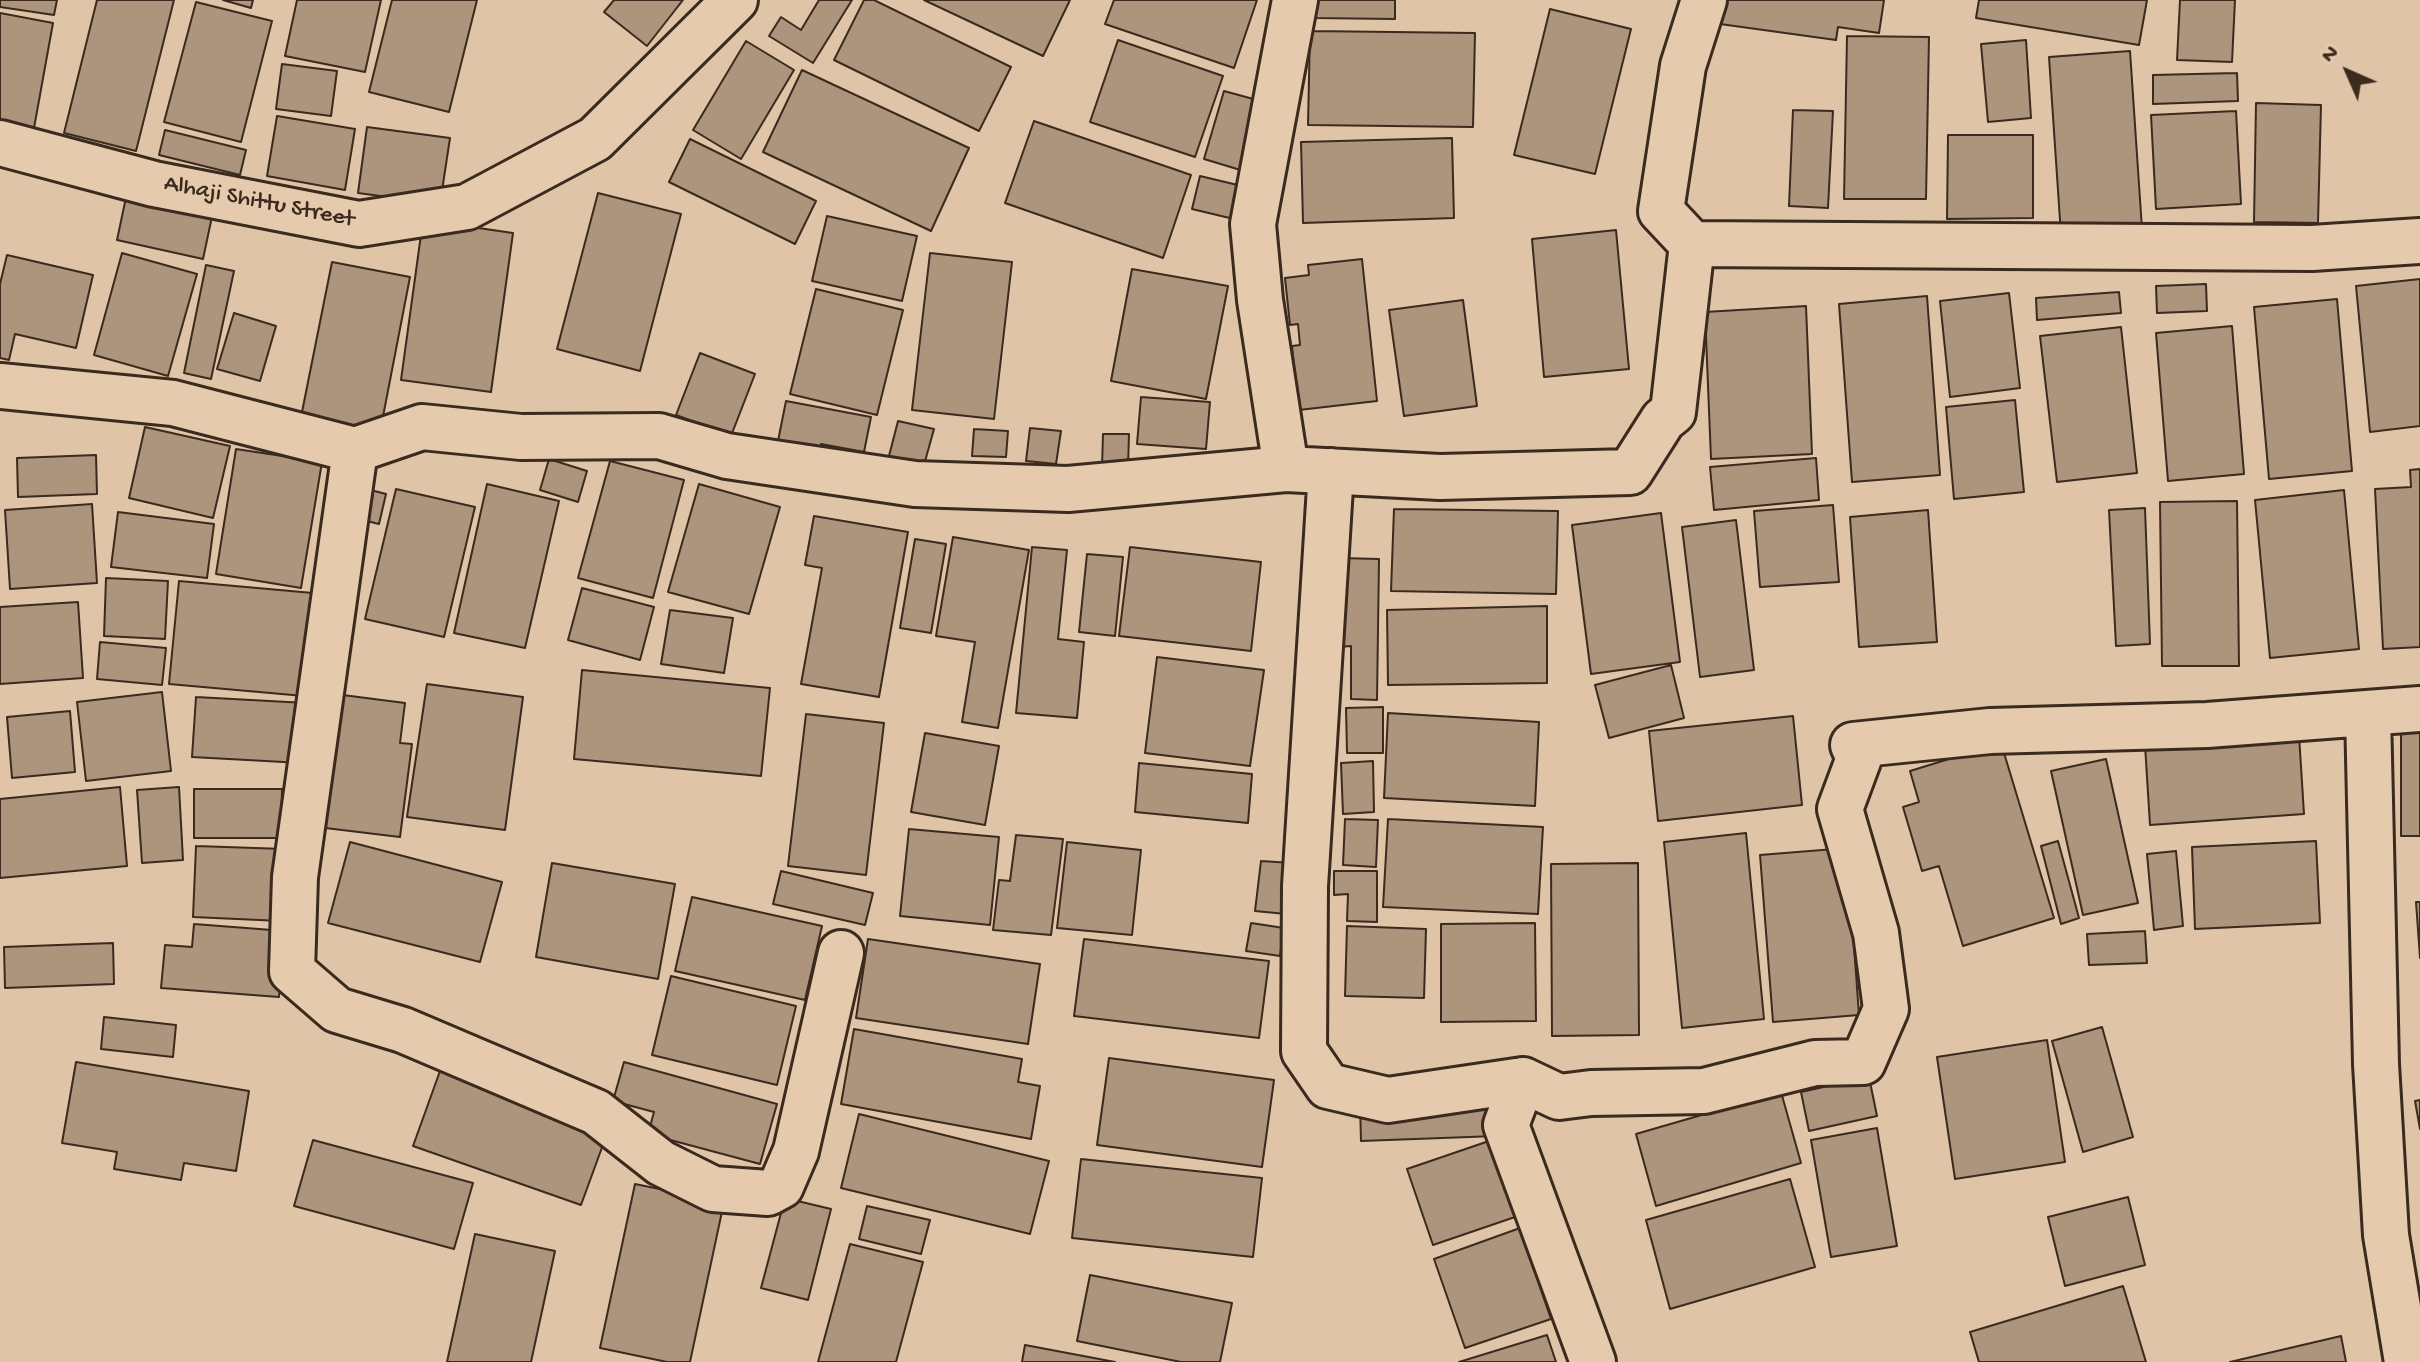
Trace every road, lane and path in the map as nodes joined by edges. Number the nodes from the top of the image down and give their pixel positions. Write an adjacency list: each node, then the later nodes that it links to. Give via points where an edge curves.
1 (735, 0): 4 (street, Alhaji Shittu Street, via 595,139 467,207 359,224 154,184)
2 (1295, 0): 9 (street, via 1253,224)
3 (1704, 0): 6 (street, via 1683,66 1661,211)
4 (0, 143)
5 (2420, 241): 6 (street, via 2312,248)
6 (1692, 244): 10 (street, via 1673,412 1630,472 1440,477)
7 (0, 386): 8 (street, via 173,403)
8 (355, 450): 9 (street, via 422,427 521,437 659,436 727,456 915,484 1068,489); 13 (street, via 295,877 292,971 337,1010 403,1030 596,1112 661,1163 713,1189 768,1193 781,1186 796,1151)
9 (1286, 469): 10 (street)
10 (1331, 471): 14 (street, via 1305,886 1304,1051 1328,1086 1388,1100)
11 (2420, 709): 12 (street)
12 (2368, 713): 14 (street, via 2207,725 1990,731 1853,745 1859,758 1840,809 1876,933 1886,1009 1863,1062 1815,1063 1704,1091 1559,1097); 16 (street, via 2376,1064 2386,1235)
13 (841, 953)
14 (1523, 1080): 15 (street, via 1506,1125)
15 (1593, 1362)
16 (2407, 1362)

